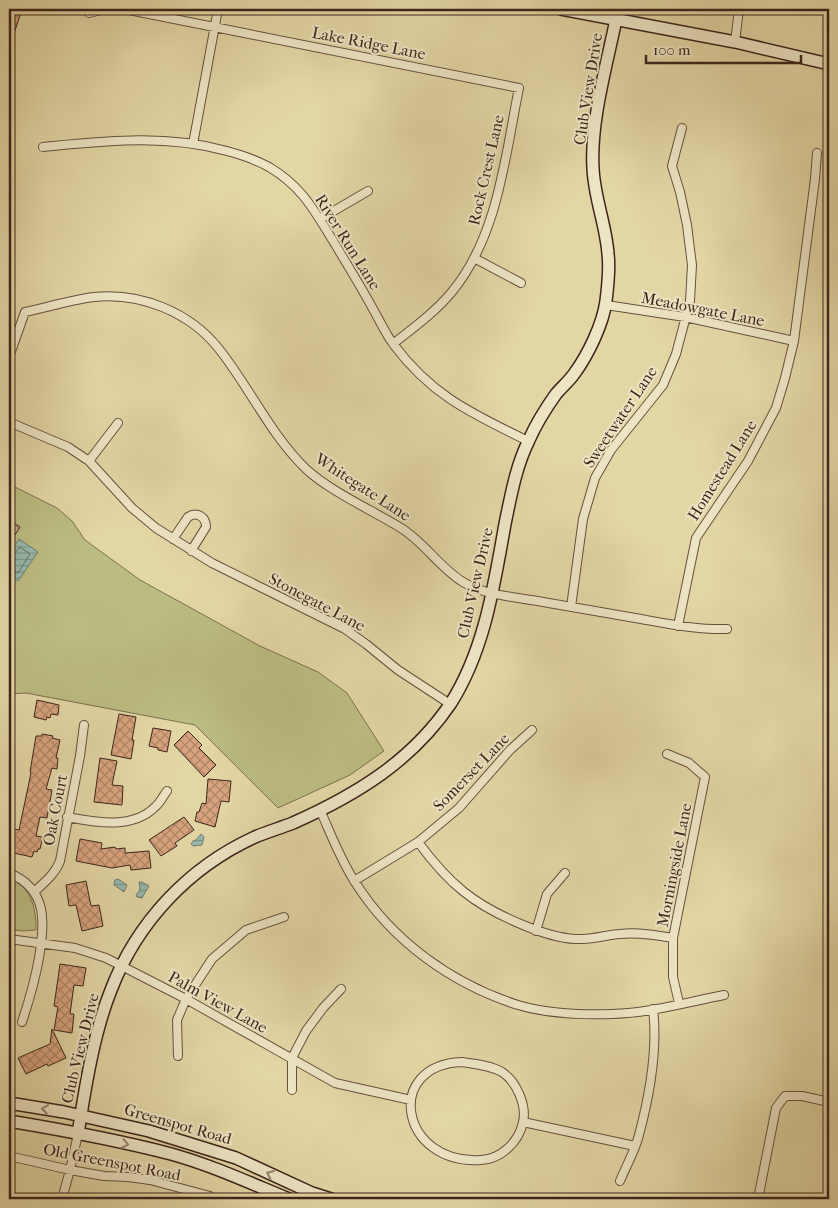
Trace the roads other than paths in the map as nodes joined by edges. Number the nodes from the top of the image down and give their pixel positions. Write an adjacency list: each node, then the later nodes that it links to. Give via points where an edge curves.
1 (105, 9): 6 (street)
2 (124, 9): 8 (street, Lake Ridge Lane)
3 (218, 9): 8 (street)
4 (561, 9): 7 (street)
5 (739, 9): 9 (street)
6 (89, 13)
7 (617, 14): 9 (street); 20 (street, Club View Drive, via 593,144 596,194 608,253)
8 (214, 26): 11 (street, Lake Ridge Lane); 13 (street)
9 (735, 42): 10 (street)
10 (829, 64)
11 (519, 88): 18 (street, Rock Crest Lane, via 490,221)
12 (682, 128): 21 (street, Sweetwater Lane, via 672,166 686,217 692,265 690,301)
13 (193, 144): 14 (street, River Run Lane, via 134,140); 17 (street, River Run Lane, via 246,156 268,167 297,189)
14 (43, 147)
15 (816, 153): 22 (street, Homestead Lane)
16 (368, 191): 17 (street)
17 (320, 219): 23 (street, River Run Lane)
18 (474, 258): 19 (street); 23 (street, Rock Crest Lane, via 450,294)
19 (521, 283)
20 (606, 305): 21 (street, Meadowgate Lane); 27 (street, Club View Drive, via 587,355 555,396)
21 (685, 317): 22 (street, Meadowgate Lane); 32 (street, Sweetwater Lane, via 676,354 662,385 612,450 595,478 583,519)
22 (794, 341): 33 (street, Homestead Lane, via 776,408 748,461 696,538)
23 (393, 344): 27 (street, River Run Lane, via 433,388 454,403)
24 (9, 357): 31 (street, Whitegate Lane, via 25,312 94,297 114,297 152,302 174,312 219,349 277,436 308,470 416,538 462,582)
25 (9, 422): 28 (street, Stonegate Lane, via 68,447)
26 (118, 423): 28 (street)
27 (528, 441): 31 (street, Club View Drive, via 510,496)
28 (88, 461): 29 (street, Stonegate Lane, via 132,508)
29 (173, 539): 30 (street, Stonegate Lane); 30 (street, via 188,517 202,516 206,527)
30 (191, 551): 35 (street, Stonegate Lane, via 345,629 398,670)
31 (492, 592): 32 (street, Whitegate Lane); 35 (street, Club View Drive, via 476,652)
32 (571, 607): 33 (street, Whitegate Lane)
33 (678, 626): 34 (street, Whitegate Lane)
34 (727, 629)
35 (450, 704): 40 (street, Club View Drive, via 398,762 358,791)
36 (84, 725): 41 (street, Oak Court)
37 (532, 730): 42 (street, Somerset Lane, via 459,808)
38 (667, 754): 49 (street, Morningside Lane, via 689,764 705,777)
39 (167, 791): 41 (street, via 155,808 129,821 110,823)
40 (320, 810): 45 (street); 52 (street, Club View Drive, via 256,836 192,876 154,916)
41 (67, 817): 46 (street, Oak Court, via 57,868)
42 (418, 842): 45 (street, Somerset Lane); 48 (street, via 461,891 491,911)
43 (9, 873): 46 (street, via 26,882)
44 (565, 874): 48 (street, via 547,894)
45 (354, 881): 57 (street, via 375,910 427,959 458,980 488,993 519,1005 574,1014 614,1014)
46 (34, 892): 51 (street, via 43,914)
47 (284, 917): 55 (street, via 246,930 230,942 212,959)
48 (536, 931): 49 (street, via 574,939 631,933)
49 (673, 938): 56 (street, Morningside Lane, via 673,977)
50 (9, 939): 51 (street, Palm View Lane)
51 (42, 943): 52 (street, Palm View Lane, via 89,952); 58 (street)
52 (122, 966): 55 (street, Palm View Lane); 65 (street, Club View Drive, via 100,1026)
53 (341, 988): 60 (street, via 306,1031)
54 (724, 995): 56 (street)
55 (186, 999): 59 (street, via 177,1020); 60 (street, Palm View Lane)
56 (679, 1004): 57 (street)
57 (653, 1009): 69 (street, via 656,1029 654,1058 639,1137)
58 (22, 1022)
59 (178, 1056)
60 (292, 1058): 61 (street); 62 (street, Palm View Lane, via 335,1083)
61 (292, 1090)
62 (410, 1100): 67 (street, via 414,1124 422,1139 429,1146 453,1157 480,1160 494,1157 509,1147); 67 (street, via 422,1078 440,1065 462,1062 483,1065 502,1072 514,1084 521,1099)
63 (829, 1102): 77 (street, via 785,1096 776,1108)
64 (9, 1103): 65 (street, Greenspot Road, one-way to 64)
65 (81, 1115): 68 (street, Club View Drive); 76 (street, Greenspot Road, one-way to 65, via 236,1158 149,1131)
66 (9, 1121): 68 (street, Greenspot Road)
67 (523, 1122): 69 (street)
68 (78, 1134): 71 (street); 75 (street, Greenspot Road, one-way to 75, via 170,1154)
69 (634, 1146): 72 (street)
70 (9, 1156): 71 (street, Old Greenspot Road)
71 (70, 1170): 73 (street, Old Greenspot Road, via 150,1180); 74 (street)
72 (620, 1181)
73 (210, 1196)
74 (62, 1199)
75 (289, 1199)
76 (331, 1199)
77 (758, 1199)

